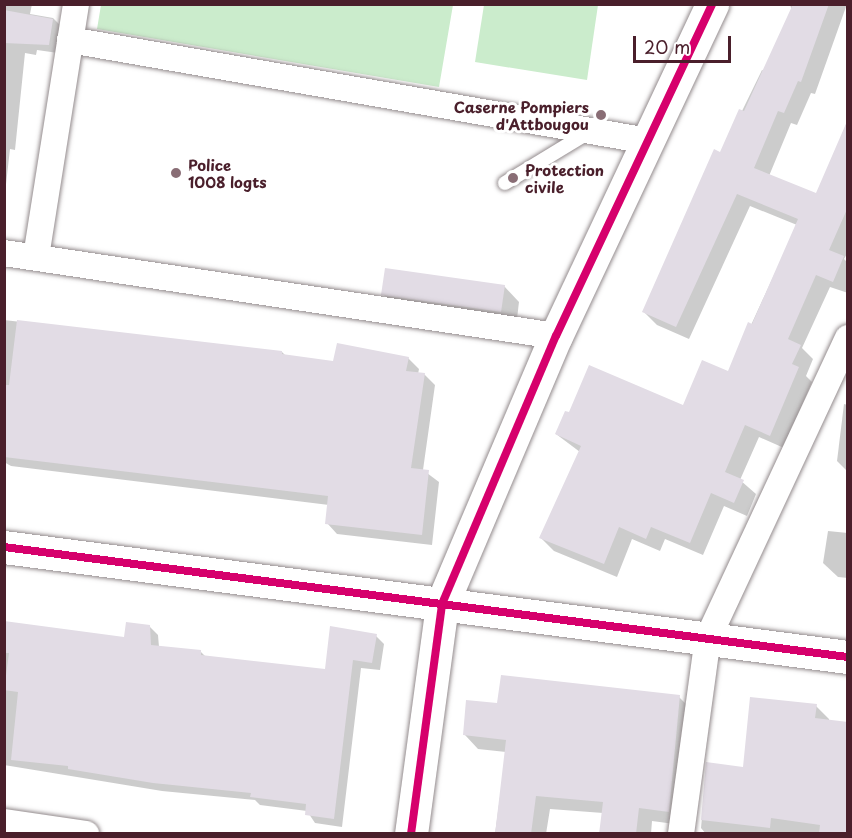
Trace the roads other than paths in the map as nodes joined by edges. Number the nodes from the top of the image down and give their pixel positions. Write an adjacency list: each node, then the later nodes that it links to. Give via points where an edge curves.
1 (76, 4): 3 (street)
2 (712, 4): 5 (street)
3 (70, 40): 4 (street); 8 (street)
4 (591, 131): 5 (street); 6 (lane)
5 (648, 141): 9 (street)
6 (505, 183)
7 (4, 253): 8 (street)
8 (36, 257): 9 (street)
9 (556, 336): 12 (street)
10 (844, 353): 13 (street)
11 (4, 547): 12 (street)
12 (442, 604): 13 (street); 17 (street)
13 (708, 639): 14 (street); 18 (street)
14 (848, 657)
15 (4, 822): 16 (street)
16 (86, 834)
17 (411, 834)
18 (681, 834)

